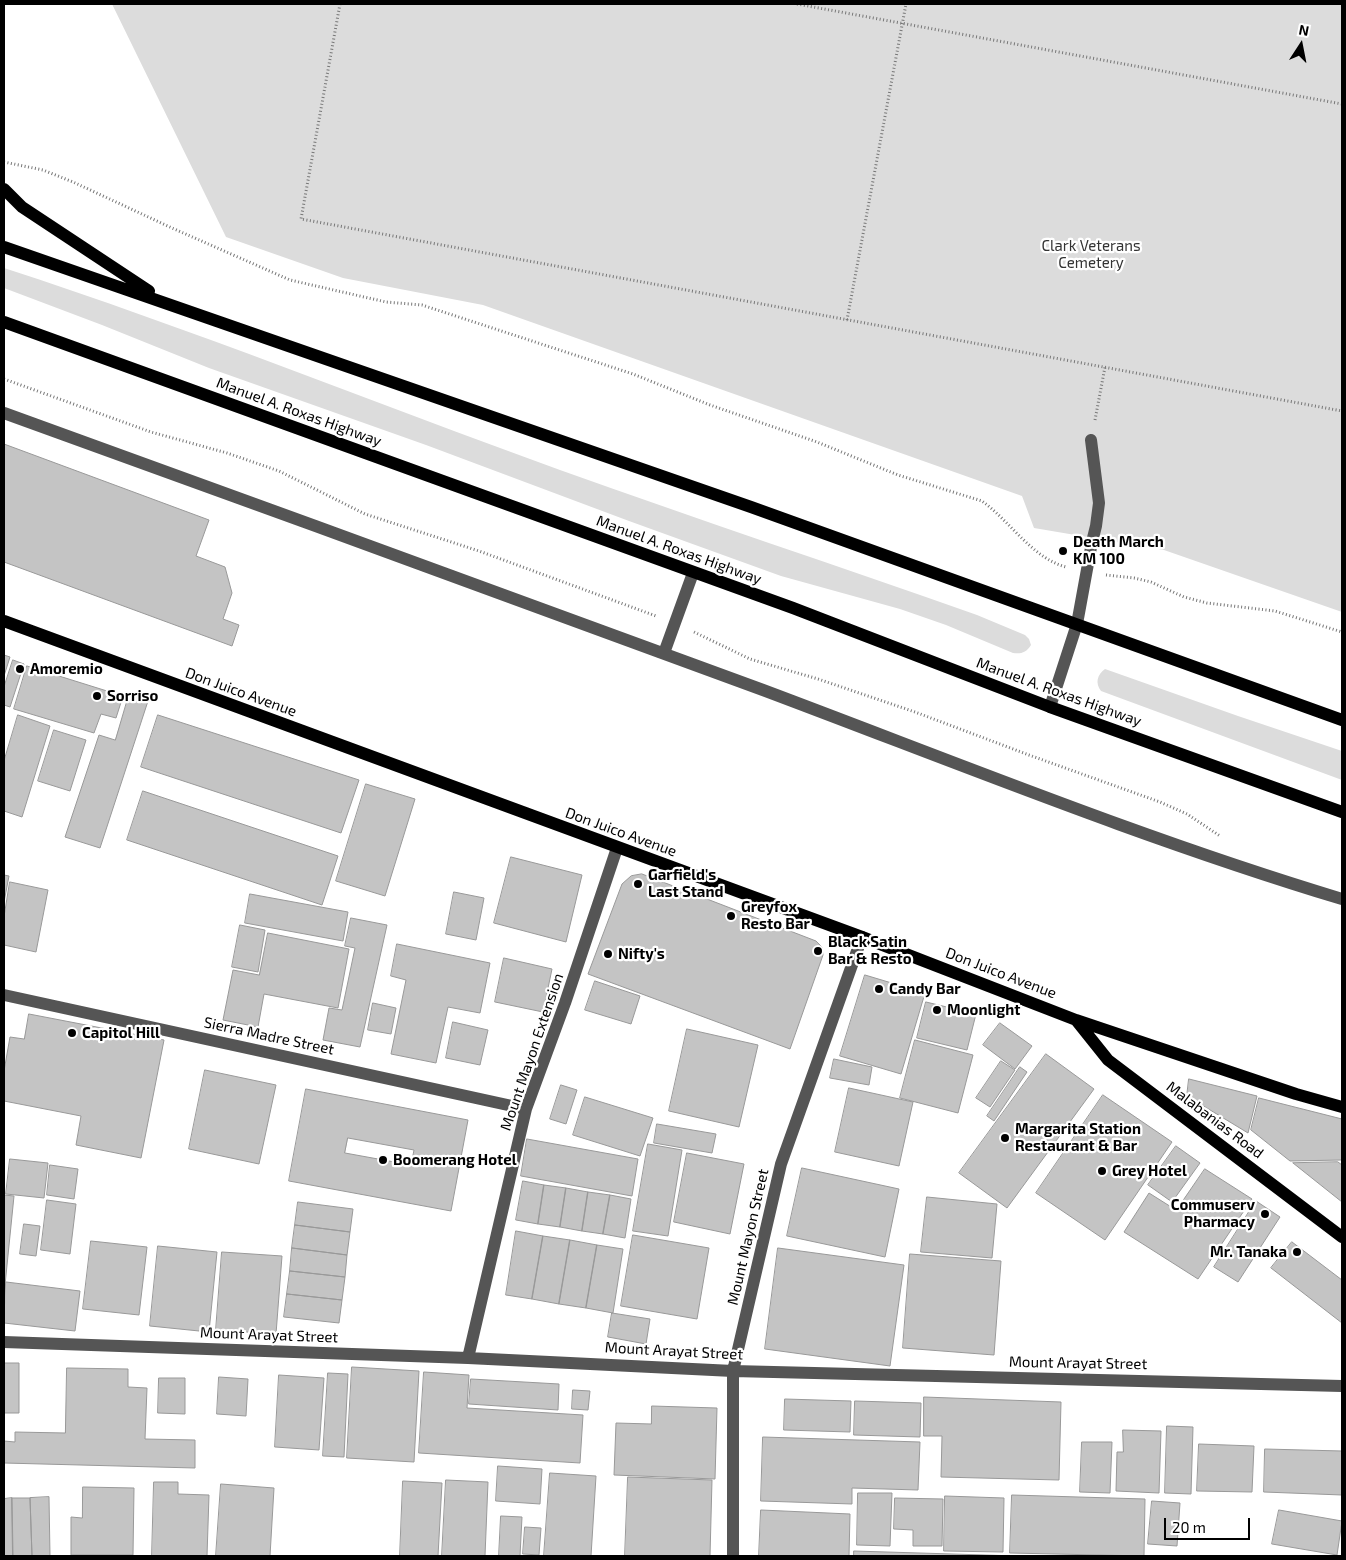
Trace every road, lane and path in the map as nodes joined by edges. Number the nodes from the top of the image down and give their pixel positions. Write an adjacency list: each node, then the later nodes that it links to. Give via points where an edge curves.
1 (340, 4): 10 (path, via 301,219)
2 (797, 4): 4 (path)
3 (906, 4): 4 (path)
4 (902, 23): 5 (path); 10 (path)
5 (1342, 104)
6 (4, 162): 18 (path, via 43,170 73,182 290,280 386,302 434,309 633,374 817,442 898,476 982,501 1046,559)
7 (4, 189): 9 (main road, via 22,207)
8 (4, 247): 9 (main road)
9 (163, 301): 21 (main road)
10 (847, 320): 12 (path)
11 (4, 322): 17 (main road, Manuel A. Roxas Highway)
12 (1105, 367): 14 (path); 16 (path)
13 (4, 379): 20 (path, via 151,432 279,471 365,514 488,554)
14 (1342, 411)
15 (4, 413): 23 (street)
16 (1091, 440): 18 (street, via 1099,503)
17 (693, 572): 20 (street); 24 (main road, Manuel A. Roxas Highway)
18 (1086, 572): 21 (street); 22 (path, via 1151,582 1206,603 1275,610)
19 (4, 621): 28 (main road, Don Juico Avenue)
20 (675, 623): 23 (street); 27 (path, via 750,659 915,712 1160,802 1187,814)
21 (1077, 624): 24 (street); 25 (main road)
22 (1342, 632)
23 (664, 653): 29 (street, via 1078,808)
24 (1050, 708): 26 (main road, Manuel A. Roxas Highway)
25 (1342, 720)
26 (1342, 812)
27 (1227, 839)
28 (617, 848): 30 (main road, Don Juico Avenue); 34 (street, Mount Mayon Extension, via 566,1003)
29 (1342, 899)
30 (862, 937): 32 (main road, Don Juico Avenue); 38 (street, Mount Mayon Street, via 781,1164)
31 (4, 997): 34 (street, Sierra Madre Street)
32 (1076, 1020): 33 (main road, Don Juico Avenue); 35 (main road, Malabanias Road, via 1108,1060)
33 (1342, 1107)
34 (526, 1109): 37 (street, Mount Mayon Extension)
35 (1342, 1237)
36 (4, 1342): 37 (street, Mount Arayat Street)
37 (468, 1358): 38 (street, Mount Arayat Street)
38 (734, 1371): 39 (street, Mount Arayat Street); 40 (street, Mount Mayon Street)
39 (1342, 1386)
40 (733, 1556)

